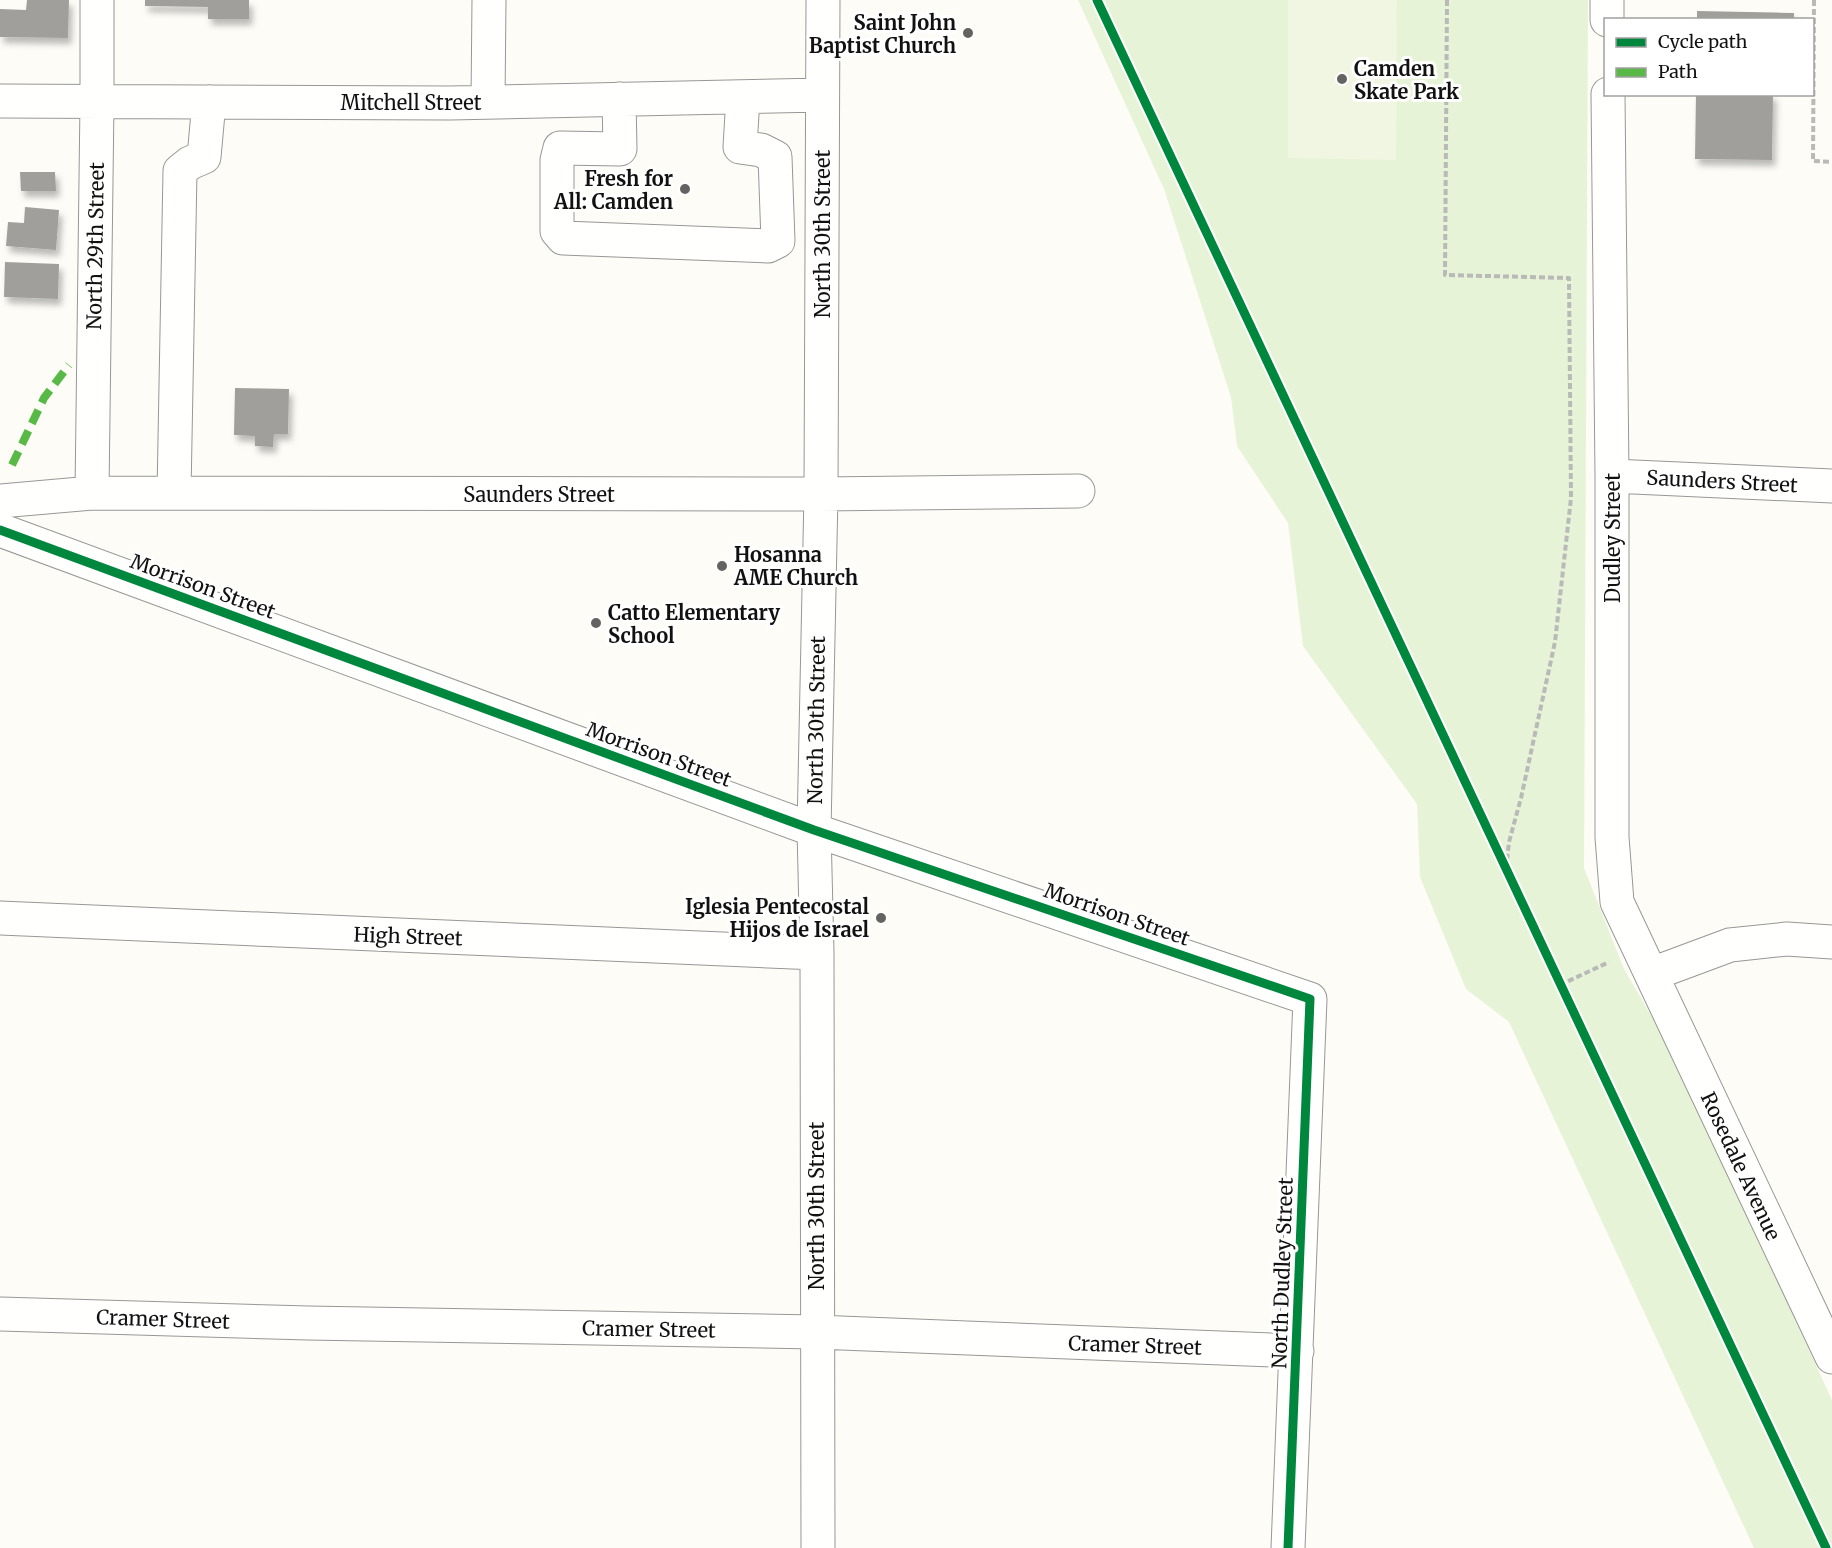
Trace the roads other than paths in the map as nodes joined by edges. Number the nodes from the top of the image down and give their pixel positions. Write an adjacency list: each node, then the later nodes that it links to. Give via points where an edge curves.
1 (97, 0): 11 (street, North 29th Street)
2 (489, 0): 13 (street)
3 (823, 0): 6 (street, North 30th Street)
4 (1607, 0): 5 (street)
5 (1607, 18)
6 (822, 95): 8 (street, Mitchell Street); 19 (street, North 30th Street)
7 (1608, 96): 14 (street, Dudley Street)
8 (743, 97): 9 (street, Mitchell Street); 9 (street, via 740,147 775,157 778,241 768,246 563,238 557,231 560,148 620,149)
9 (619, 99): 13 (street, Mitchell Street)
10 (0, 101): 11 (street, Mitchell Street)
11 (98, 102): 12 (street, Mitchell Street); 17 (street, North 29th Street)
12 (209, 102): 13 (street, Mitchell Street); 18 (street, via 204,157 180,171)
13 (488, 102)
14 (1612, 476): 15 (street, Saunders Street); 26 (street, Dudley Street, via 1612,837 1617,902)
15 (1832, 486)
16 (1078, 491): 19 (street, Saunders Street)
17 (92, 493): 18 (street, Saunders Street); 20 (street, Saunders Street)
18 (174, 493): 19 (street, Saunders Street)
19 (821, 494): 22 (street, North 30th Street)
20 (0, 501)
21 (0, 530): 22 (street, Morrison Street)
22 (814, 830): 25 (street, North 30th Street); 27 (street, Morrison Street)
23 (0, 918): 25 (street, High Street)
24 (1832, 942): 26 (street, via 1787,939)
25 (817, 953): 29 (street, North 30th Street)
26 (1645, 961): 31 (street, Rosedale Avenue)
27 (1310, 999): 30 (street, North Dudley Street)
28 (0, 1314): 29 (street, Cramer Street)
29 (816, 1332): 30 (street, Cramer Street); 32 (street, North 30th Street)
30 (1297, 1352): 33 (street, North Dudley Street)
31 (1832, 1357)
32 (818, 1548)
33 (1288, 1548)

